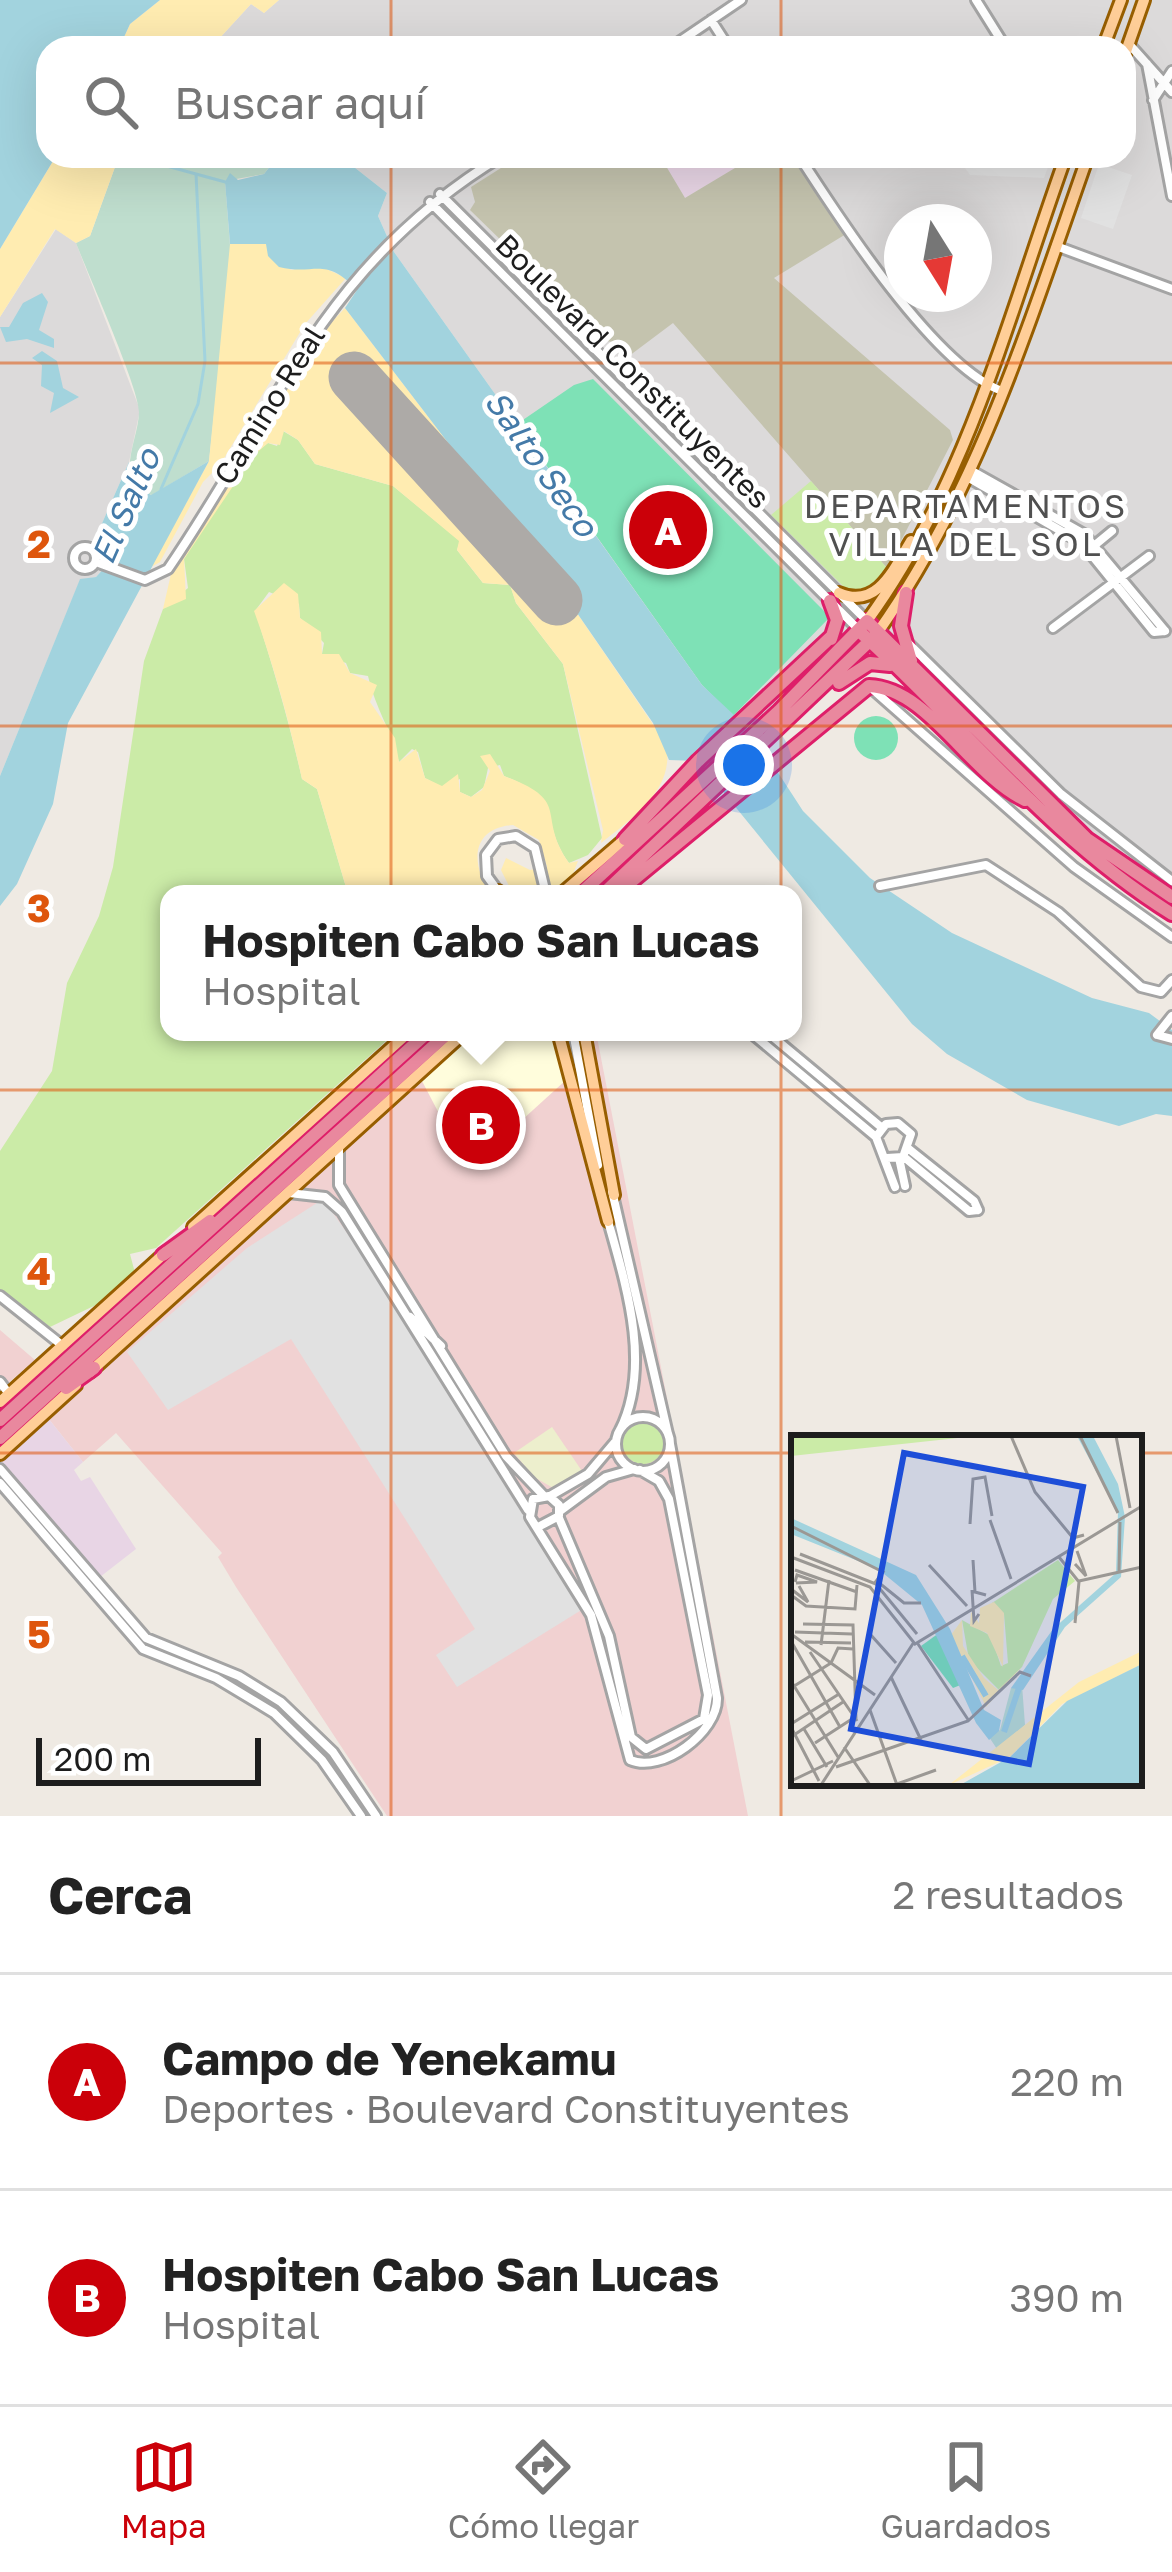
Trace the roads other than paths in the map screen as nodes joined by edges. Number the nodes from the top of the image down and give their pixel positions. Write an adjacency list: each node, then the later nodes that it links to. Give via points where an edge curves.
1 (741, 0): 5 (street)
2 (976, 0): 8 (street)
3 (1120, 0): 9 (main road)
4 (1143, 1): 10 (main road)
5 (711, 20): 6 (street); 7 (street)
6 (688, 36)
7 (721, 36)
8 (998, 36)
9 (1107, 36)
10 (1131, 36)
11 (1136, 57): 12 (street)
12 (1147, 64): 14 (street); 16 (street)
13 (1172, 70): 14 (street)
14 (1161, 81): 15 (street); 16 (street)
15 (1172, 92)
16 (1152, 107): 22 (street)
17 (482, 168): 21 (street, Camino Real)
18 (807, 168): 26 (street, via 864,257)
19 (1062, 168): 26 (main road)
20 (1084, 168): 24 (main road)
21 (440, 194): 23 (street, Camino Real); 36 (street, Boulevard Constituyentes)
22 (1172, 196)
23 (430, 202): 33 (street, Camino Real, via 305,341 160,575 142,579); 36 (street, Boulevard Constituyentes)
24 (1056, 246): 25 (street); 27 (main road)
25 (1172, 289)
26 (985, 385): 27 (street); 28 (main road)
27 (1003, 391): 29 (main road)
28 (954, 465): 36 (main road, via 877,592); 37 (main road, via 907,564)
29 (970, 474): 31 (street); 35 (main road)
30 (1112, 531): 31 (street)
31 (1093, 547): 34 (street)
32 (1149, 556): 34 (street)
33 (96, 562)
34 (1117, 580): 38 (street); 39 (street, via 1154,632)
35 (906, 593): 41 (main road); 42 (highway)
36 (834, 597): 37 (street, Boulevard Constituyentes); 40 (highway)
37 (862, 626): 41 (highway, Boulevard Constituyentes); 45 (highway)
38 (1053, 628)
39 (1168, 628)
40 (832, 636): 45 (highway); 49 (highway)
41 (874, 637): 43 (highway, Boulevard Constituyentes); 46 (highway)
42 (903, 638): 43 (highway); 51 (street, via 1061,794)
43 (906, 667): 46 (highway, via 862,666); 47 (highway, Boulevard Constituyentes); 60 (highway, Boulevard Constituyentes, via 1088,839)
44 (869, 686): 47 (highway, via 901,693 988,778); 58 (highway); 62 (street, via 1074,868)
45 (795, 696): 46 (highway)
46 (789, 716): 48 (highway)
47 (1025, 800): 61 (highway, Boulevard Constituyentes)
48 (670, 817): 49 (highway); 50 (highway); 55 (highway)
49 (626, 839): 54 (main road)
50 (643, 855): 56 (highway); 57 (highway)
51 (1172, 881)
52 (496, 885): 53 (street, via 484,862 498,839 516,836 530,842)
53 (544, 885)
54 (572, 885)
55 (591, 885)
56 (612, 885)
57 (625, 885)
58 (628, 885)
59 (880, 886): 63 (street, via 986,865 1058,911 1141,987 1161,992)
60 (1172, 897)
61 (1172, 914)
62 (1172, 938)
63 (1172, 980)
64 (1172, 1016): 65 (street, via 1157,1035)
65 (1172, 1039)
66 (399, 1041): 87 (main road)
67 (415, 1041): 83 (highway)
68 (439, 1041): 95 (highway)
69 (455, 1041): 80 (main road)
70 (560, 1041): 86 (main road)
71 (575, 1041): 79 (street)
72 (586, 1041): 85 (main road)
73 (761, 1041): 76 (street)
74 (778, 1041): 75 (street)
75 (840, 1091): 76 (street); 77 (street)
76 (832, 1101): 78 (street)
77 (881, 1127): 78 (street); 81 (street, via 903,1125 910,1134)
78 (875, 1137): 82 (street)
79 (595, 1144): 85 (street); 86 (street)
80 (339, 1146): 84 (main road); 91 (street, via 340,1185)
81 (904, 1155): 81 (street, via 968,1209 978,1210 976,1202); 82 (street); 82 (street, via 900,1186)
82 (887, 1158)
83 (260, 1185): 87 (highway); 95 (highway)
84 (287, 1193): 89 (street, via 337,1205); 92 (main road)
85 (614, 1195): 98 (street)
86 (608, 1221): 96 (street, via 636,1361)
87 (163, 1256): 90 (main road)
88 (0, 1296): 90 (street)
89 (408, 1317): 91 (street); 104 (street)
90 (63, 1346): 94 (main road)
91 (442, 1346): 103 (street, via 506,1456)
92 (94, 1368): 95 (highway); 99 (main road)
93 (0, 1382): 94 (street)
94 (4, 1398)
95 (6, 1424): 97 (highway)
96 (619, 1432): 98 (street, via 644,1417 659,1422); 101 (street, via 620,1457); 103 (street, via 587,1474)
97 (0, 1438)
98 (669, 1439): 101 (street, via 660,1464); 106 (street, via 717,1698 714,1722 702,1734 651,1763 629,1760 596,1627)
99 (0, 1454)
100 (0, 1469): 108 (street, via 146,1638 281,1702 323,1740)
101 (639, 1470): 105 (street, via 609,1475); 105 (street, via 659,1481 672,1508 708,1695 704,1719 659,1746 640,1748 631,1737 609,1636)
102 (0, 1483): 107 (street, via 143,1649 274,1713 322,1760)
103 (547, 1496): 104 (street, via 533,1499); 105 (street)
104 (529, 1511): 106 (street)
105 (559, 1514): 106 (street)
106 (540, 1526)
107 (361, 1816)
108 (376, 1816)

